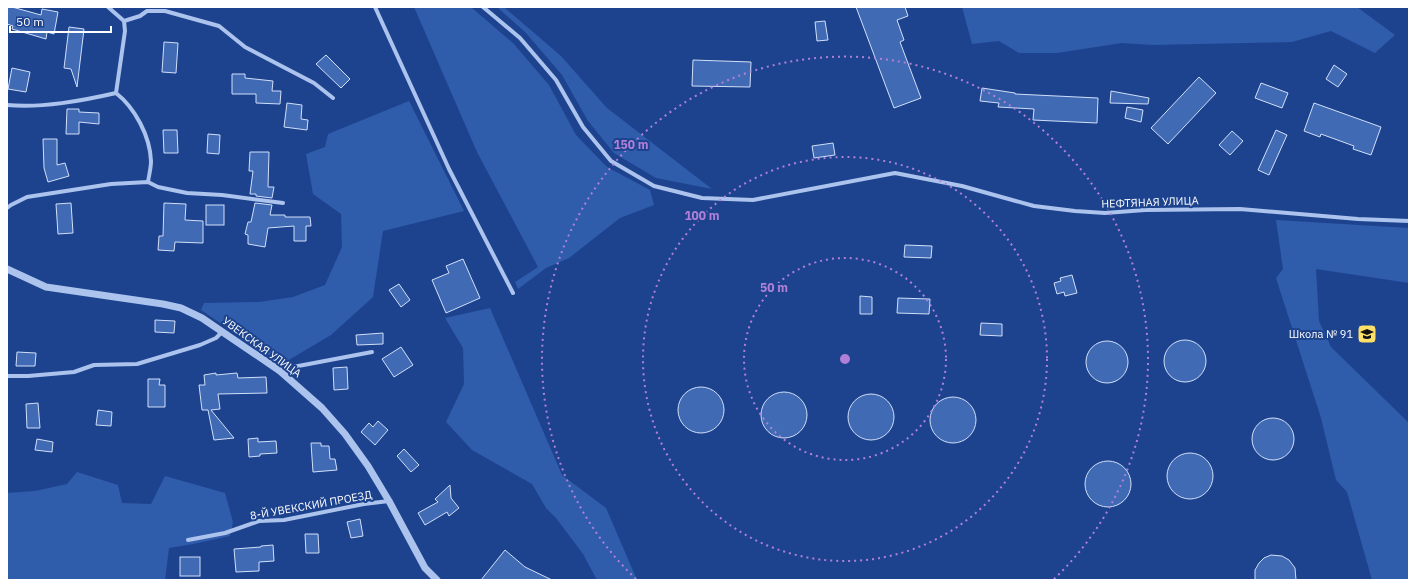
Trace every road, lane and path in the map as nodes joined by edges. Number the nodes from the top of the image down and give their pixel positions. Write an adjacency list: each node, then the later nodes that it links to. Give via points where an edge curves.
1 (108, 7): 4 (street)
2 (375, 7): 13 (street, via 449,169)
3 (483, 7): 11 (street, НЕФТЯНАЯ УЛИЦА, via 520,38 556,80 583,127 611,160 654,186 702,198 753,200 895,174 962,186 1034,206 1075,211 1105,213 1240,209)
4 (124, 21): 5 (street, via 125,31); 6 (street, via 148,11 165,11 219,26 245,47 314,83)
5 (116, 92): 7 (street, via 62,103); 8 (street, via 125,100 141,125 149,147 151,162)
6 (333, 98)
7 (7, 105)
8 (148, 182): 9 (street, via 158,187 187,193); 10 (street, via 111,184 27,197)
9 (283, 203)
10 (7, 208)
11 (1409, 221)
12 (7, 269): 14 (street, УВЕКСКАЯ УЛИЦА, via 46,288 181,308)
13 (513, 293)
14 (222, 332): 16 (street, УВЕКСКАЯ УЛИЦА); 17 (street, via 205,343 138,364 94,365 74,372)
15 (372, 352): 16 (street)
16 (280, 371): 18 (street, УВЕКСКАЯ УЛИЦА, via 322,408 345,434)
17 (7, 376)
18 (389, 501): 19 (street, 8-Й УВЕКСКИЙ ПРОЕЗД, via 284,520 259,521 225,533); 20 (street, УВЕКСКАЯ УЛИЦА, via 425,568)
19 (188, 540)
20 (437, 580)

